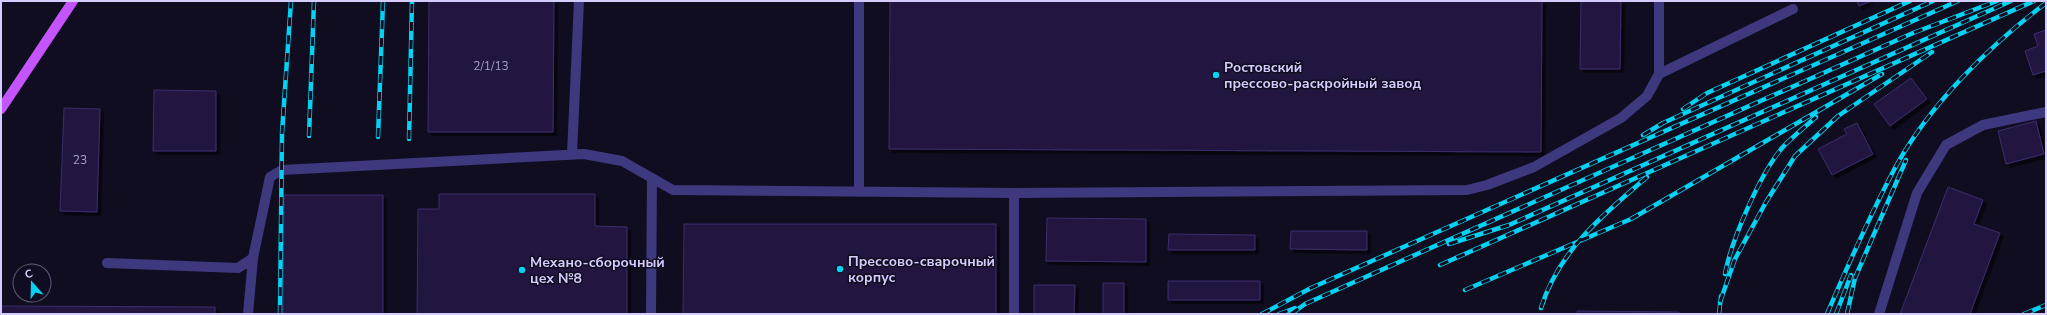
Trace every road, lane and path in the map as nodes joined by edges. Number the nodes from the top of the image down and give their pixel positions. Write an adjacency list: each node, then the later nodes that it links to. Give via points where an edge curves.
1 (74, 1): 7 (main road)
2 (578, 1): 9 (lane)
3 (859, 1): 11 (lane)
4 (1659, 1): 6 (lane)
5 (1793, 9): 6 (lane)
6 (1659, 74): 12 (lane, via 1648,96 1621,118 1534,168 1466,190)
7 (1, 109)
8 (2046, 112): 18 (lane, via 1982,125 1946,145 1917,193)
9 (572, 154): 10 (lane, via 622,161); 13 (lane, via 282,170 270,177)
10 (652, 178): 11 (lane, via 674,190); 16 (lane)
11 (859, 192): 12 (lane)
12 (1014, 193): 17 (lane)
13 (253, 258): 14 (lane, via 238,268); 15 (lane)
14 (107, 263)
15 (248, 314)
16 (651, 314)
17 (1014, 314)
18 (1879, 314)

